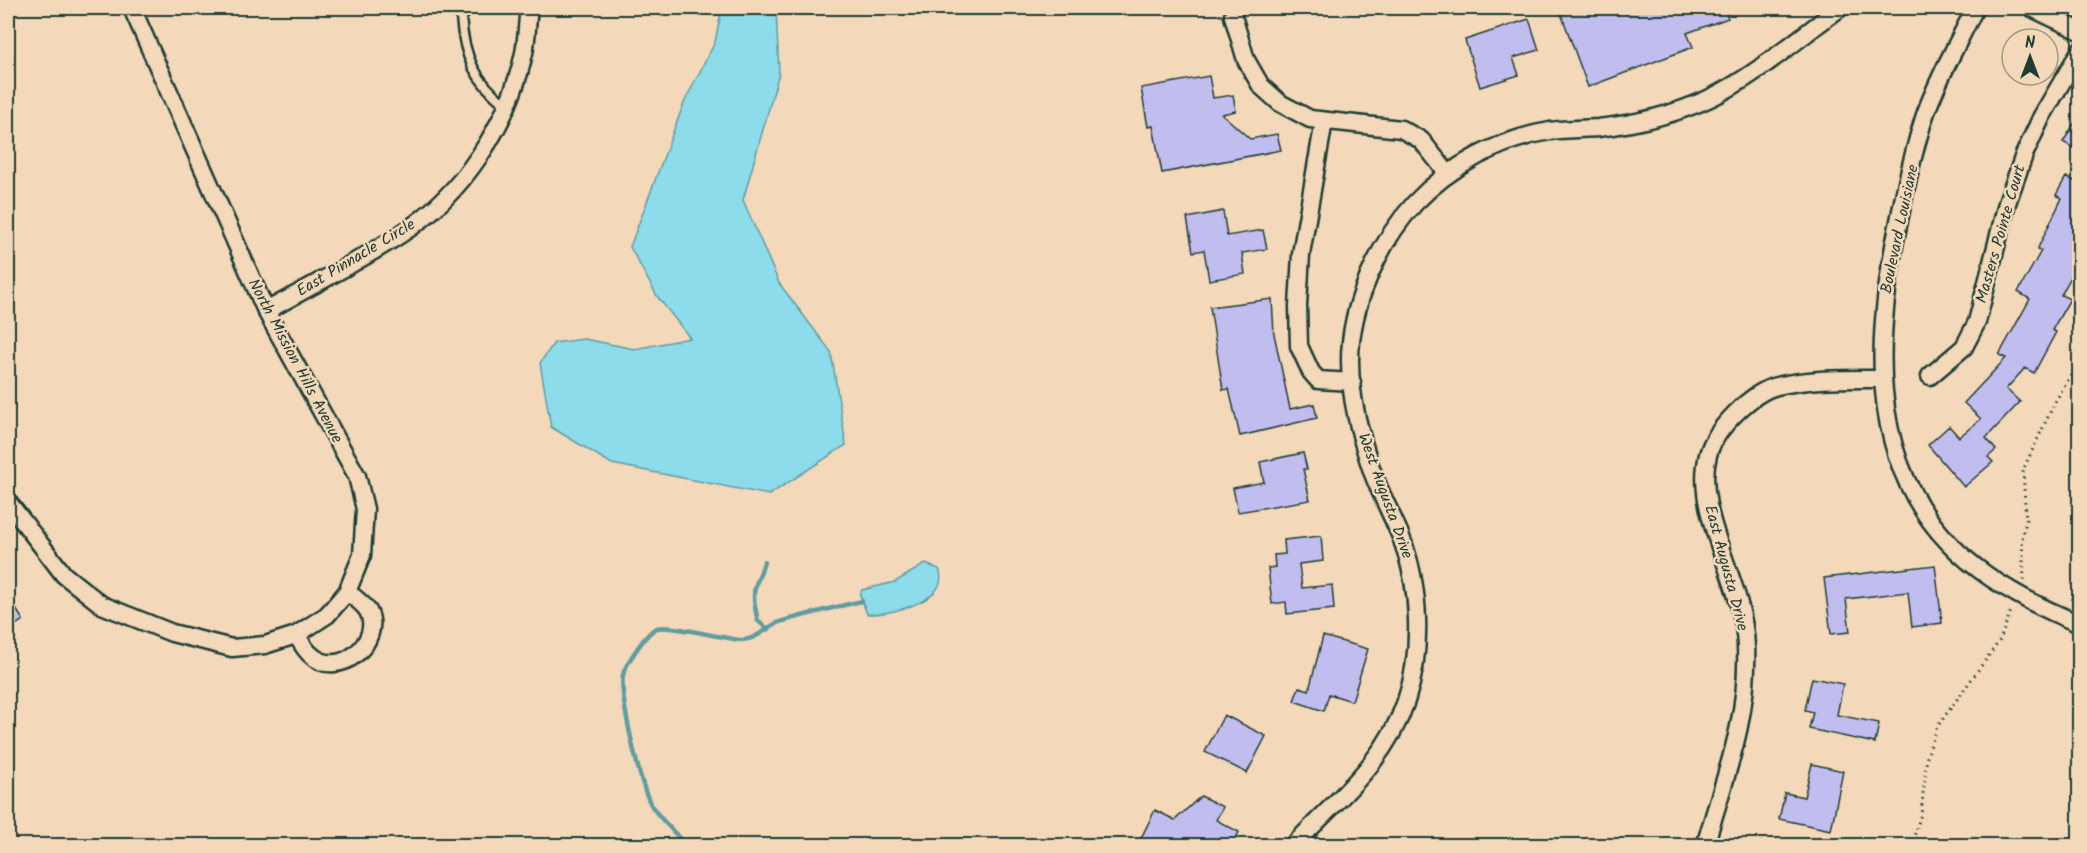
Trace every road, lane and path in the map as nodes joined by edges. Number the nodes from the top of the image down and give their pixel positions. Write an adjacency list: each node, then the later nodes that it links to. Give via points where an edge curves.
1 (132, 8): 13 (street, North Mission Hills Avenue)
2 (470, 8): 10 (lane, via 461,18 466,48 478,80)
3 (529, 8): 10 (street, East Pinnacle Circle, via 524,53)
4 (1840, 8): 12 (street, West Augusta Drive, via 1708,99 1656,117 1602,128 1550,131 1514,141)
5 (1975, 8): 16 (street, Boulevard Louisiane, via 1926,114 1905,192 1888,273)
6 (2032, 8): 8 (street)
7 (1233, 16): 11 (street, via 1246,60 1261,86 1280,103 1310,119)
8 (2079, 31)
9 (2079, 51): 15 (street, Masters Pointe Court, via 2024,155 2007,203 1977,322 1964,347)
10 (506, 105): 13 (street, East Pinnacle Circle, via 489,144 450,193 403,233)
11 (1324, 121): 12 (street, via 1401,129 1421,140); 17 (street, via 1301,254 1299,346 1318,380)
12 (1448, 174): 17 (street, West Augusta Drive, via 1416,202 1371,269 1359,306 1350,357)
13 (266, 311): 20 (street, North Mission Hills Avenue, via 357,476 365,509 362,555)
14 (2079, 360): 19 (path, via 2023,470)
15 (1930, 376)
16 (1881, 378): 22 (street, Boulevard Louisiane, via 1894,446 1916,499 1949,543 1989,576 2050,612); 25 (street, East Augusta Drive, via 1774,386 1743,405 1722,428 1708,454 1708,505 1736,593 1746,644 1739,736)
17 (1352, 382): 24 (street, West Augusta Drive, via 1353,405 1373,472 1413,575 1416,654 1406,701 1391,735 1361,778)
18 (8, 502): 23 (street, North Mission Hills Avenue, via 64,575 102,605 172,633 232,648 265,645)
19 (2024, 584)
20 (347, 592): 23 (street, North Mission Hills Avenue, via 327,615); 23 (street, via 368,612 370,627 365,642 351,658 337,665 320,661)
21 (2016, 601): 26 (path, via 2000,640 1937,727)
22 (2079, 624)
23 (296, 635)
24 (1293, 846)
25 (1706, 846)
26 (1911, 846)

